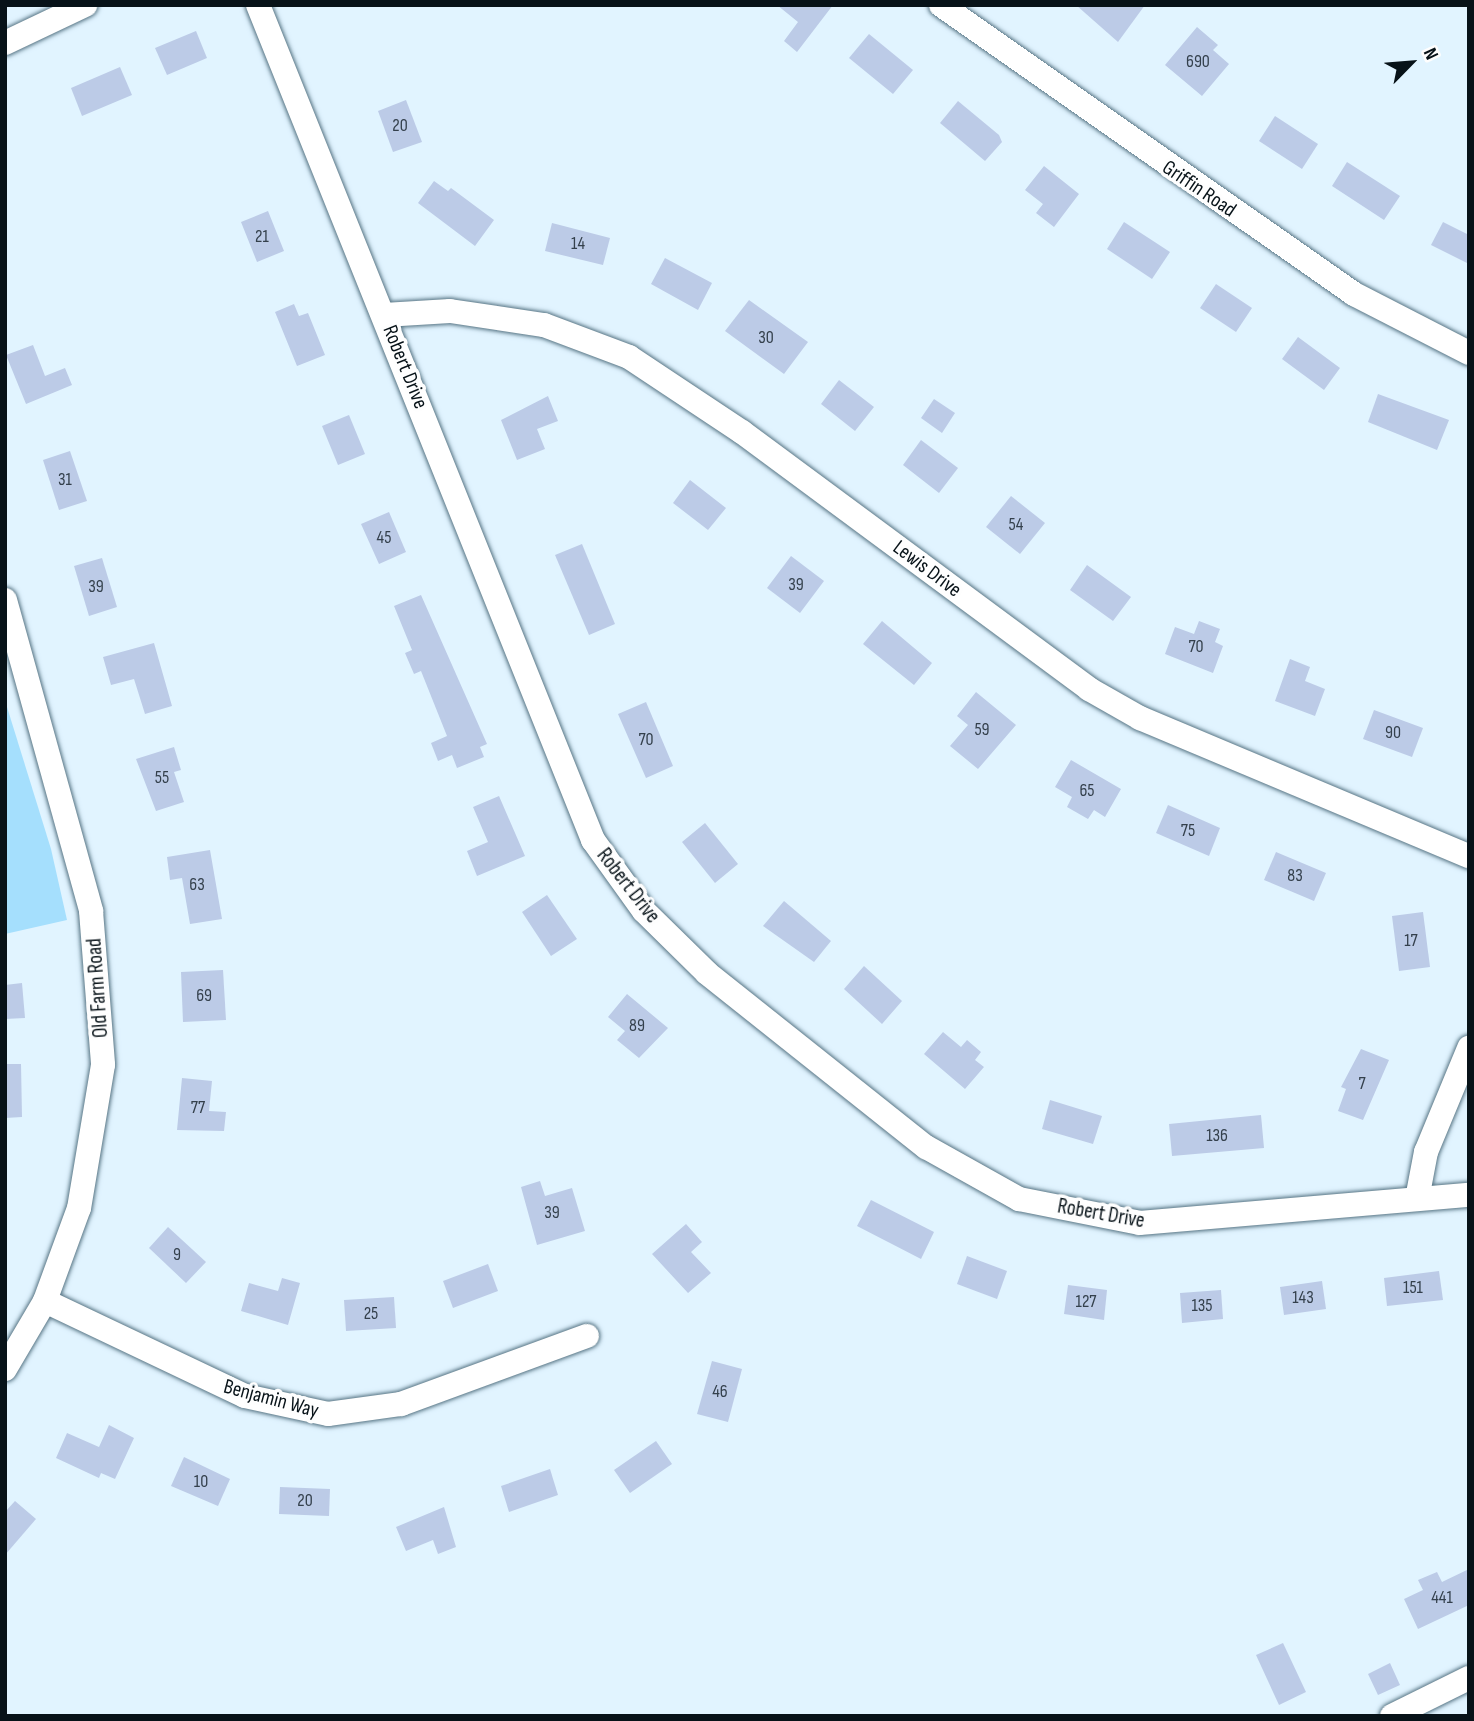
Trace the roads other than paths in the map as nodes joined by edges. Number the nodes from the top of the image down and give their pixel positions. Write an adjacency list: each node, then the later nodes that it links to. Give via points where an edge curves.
1 (85, 5): 4 (street)
2 (258, 5): 5 (street, Robert Drive)
3 (941, 5): 6 (street, Griffin Road, via 1354,294)
4 (5, 43)
5 (384, 315): 8 (street, Lewis Drive, via 450,311 544,325 629,357 742,432 1089,689 1140,718); 11 (street, Robert Drive, via 593,840 644,911 707,973 926,1147 1019,1199 1140,1223)
6 (1469, 353)
7 (5, 600): 12 (street, Old Farm Road, via 86,888 99,980 103,1065 92,1148 79,1208)
8 (1469, 856)
9 (1469, 1048): 11 (street, via 1426,1152)
10 (1469, 1195): 11 (street, Robert Drive)
11 (1416, 1199)
12 (45, 1301): 13 (street, Benjamin Way, via 245,1396 328,1414 401,1404); 14 (street, Old Farm Road)
13 (587, 1336)
14 (5, 1369)
15 (1469, 1678): 16 (street)
16 (1392, 1716)

